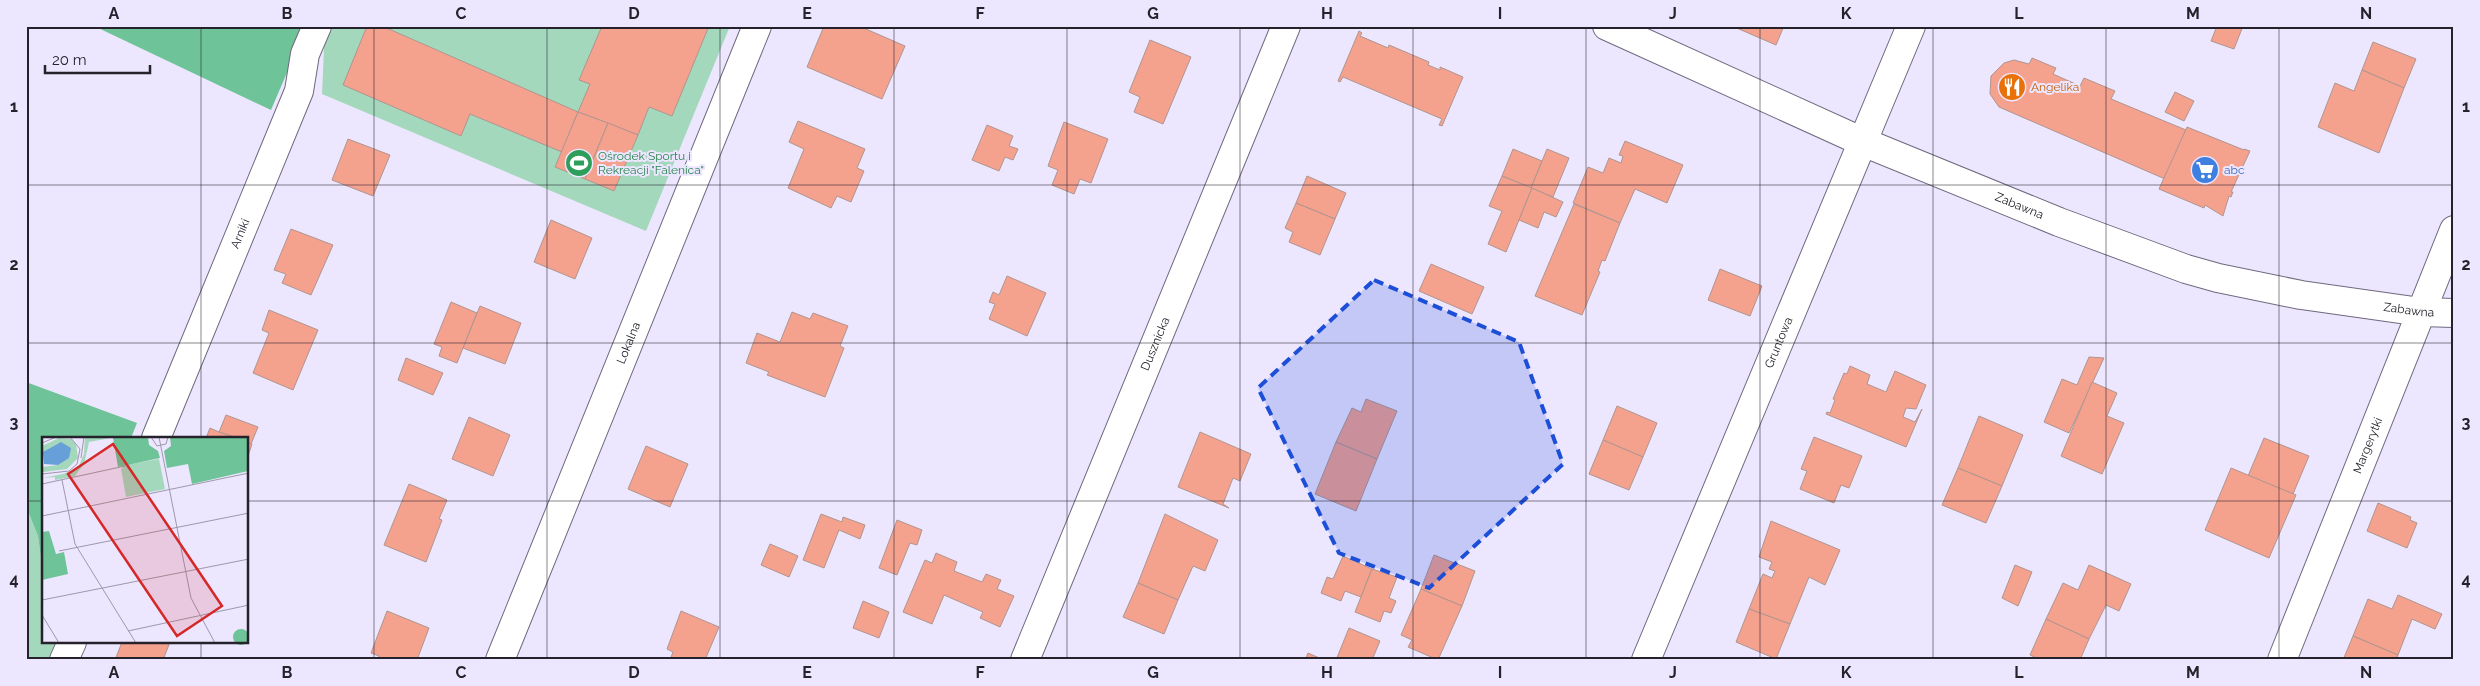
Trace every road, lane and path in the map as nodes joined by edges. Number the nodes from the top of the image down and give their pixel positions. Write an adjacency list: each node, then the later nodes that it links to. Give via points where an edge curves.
1 (317, 26): 10 (street, Arniki, via 305,54 299,91)
2 (757, 26): 13 (street, Lokalna)
3 (1286, 26): 14 (street, Dusznicka)
4 (1607, 26): 6 (street, Zabawna)
5 (1911, 26): 6 (street, Gruntowa)
6 (1863, 142): 8 (street, Zabawna, via 2059,222 2186,269 2301,295); 15 (street, Gruntowa)
7 (2454, 230): 8 (street, Margerytki)
8 (2421, 312): 9 (street, Zabawna); 16 (street, Margerytki)
9 (2454, 313)
10 (156, 437)
11 (71, 644): 12 (street)
12 (64, 660)
13 (500, 660)
14 (1024, 660)
15 (1646, 660)
16 (2282, 660)

